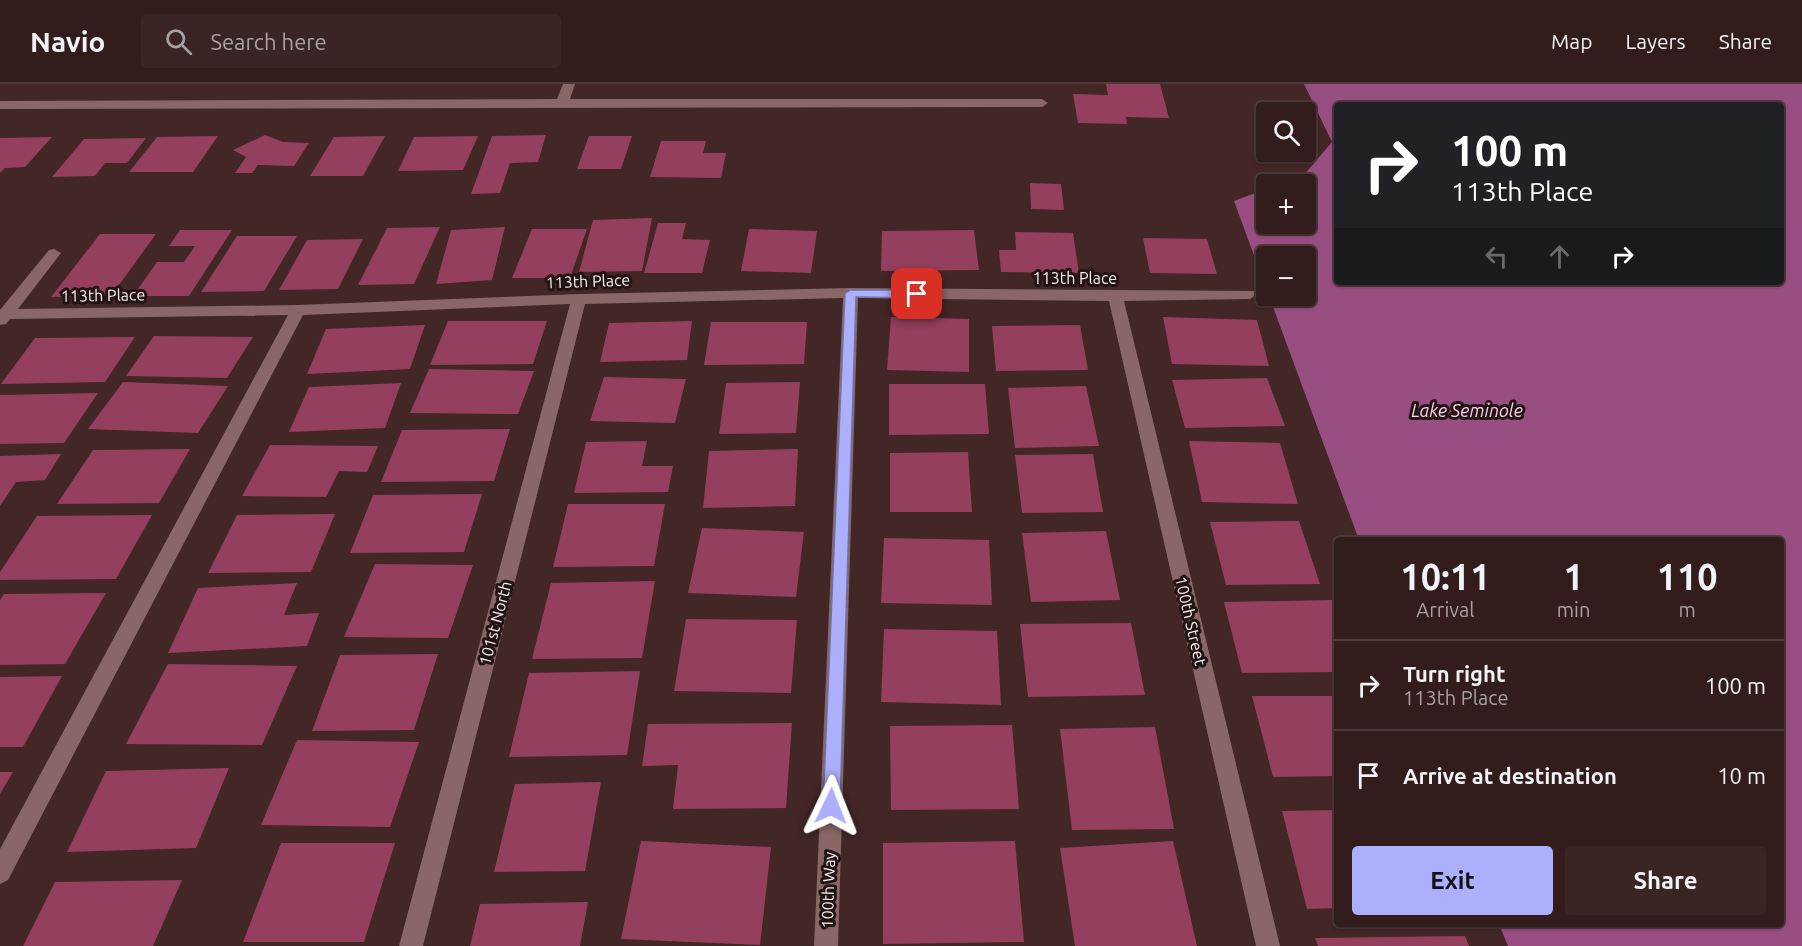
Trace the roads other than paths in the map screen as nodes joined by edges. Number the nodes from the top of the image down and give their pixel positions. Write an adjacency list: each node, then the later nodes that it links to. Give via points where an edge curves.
1 (569, 84): 2 (street)
2 (562, 103): 3 (street); 4 (street)
3 (1042, 104)
4 (0, 105)
5 (54, 253): 11 (street, 113th Place)
6 (850, 293): 8 (street, 113th Place); 9 (street, 113th Place); 14 (street, 100th Way)
7 (1250, 294): 8 (street, 113th Place)
8 (1115, 296): 15 (street, 100th Street)
9 (579, 299): 10 (street, 113th Place); 13 (street, 101st North)
10 (297, 310): 11 (street, 113th Place); 12 (street)
11 (3, 318)
12 (0, 872)
13 (411, 946)
14 (826, 946)
15 (1268, 946)

